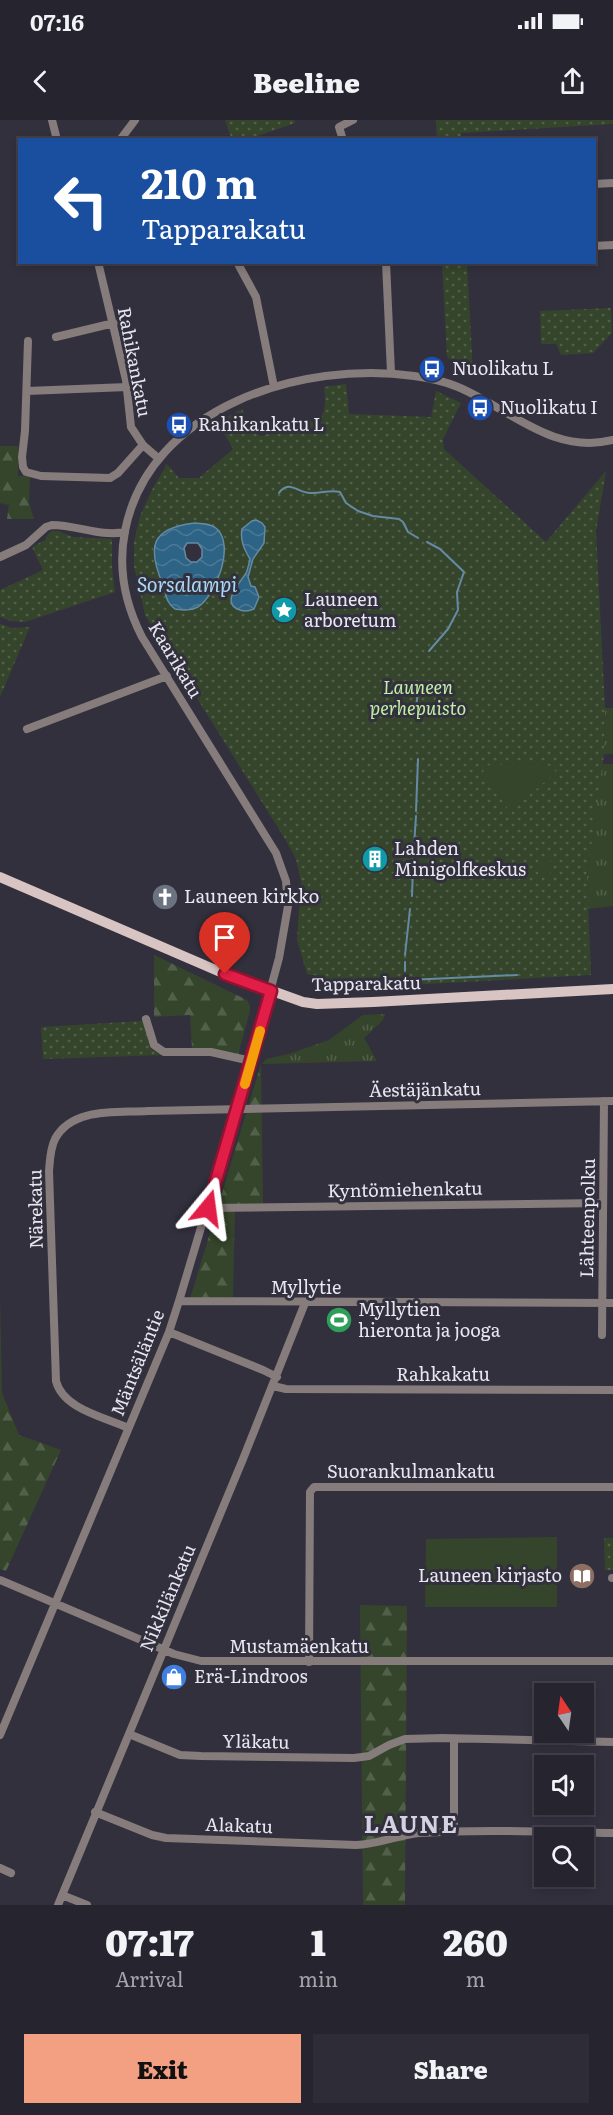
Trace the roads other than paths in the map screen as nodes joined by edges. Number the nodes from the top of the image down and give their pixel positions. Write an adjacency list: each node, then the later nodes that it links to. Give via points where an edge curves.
1 (52, 120): 4 (street)
2 (135, 120): 5 (street)
3 (353, 120): 6 (street, via 339,127)
4 (56, 138)
5 (122, 138)
6 (342, 138)
7 (613, 183): 8 (street)
8 (596, 184)
9 (613, 245): 10 (street)
10 (596, 246)
11 (99, 264): 14 (street, Rahikankatu)
12 (238, 264): 19 (street, via 256,297)
13 (386, 264): 17 (street)
14 (114, 324): 15 (street); 18 (street, Rahikankatu)
15 (56, 337)
16 (28, 341): 20 (street)
17 (391, 373): 19 (street, Kaarikatu, via 335,375); 21 (street, Kaarikatu, via 459,387 563,440 583,444)
18 (127, 387): 20 (street); 22 (street, Rahikankatu, via 131,427)
19 (274, 387): 23 (street, Kaarikatu, via 200,421)
20 (27, 391): 22 (street, via 22,456 26,472 41,476 110,477)
21 (613, 440)
22 (144, 445): 23 (street, Rahikankatu)
23 (158, 458): 24 (street, Kaarikatu, via 141,485)
24 (125, 532): 25 (street, via 99,533 52,525 26,545); 26 (street, Kaarikatu, via 122,564 127,598 142,637)
25 (0, 557)
26 (167, 676): 27 (street); 30 (street, Kaarikatu, via 282,867 288,906)
27 (27, 729)
28 (0, 877): 30 (main road, Tapparakatu, via 136,938)
29 (613, 989): 30 (main road, Tapparakatu, via 317,1004)
30 (271, 991): 32 (street, Mäntsäläntie)
31 (146, 1019): 32 (street, via 154,1045 164,1052 211,1052)
32 (251, 1061): 34 (street, Mäntsäläntie)
33 (609, 1101): 34 (street, Äestäjänkatu); 35 (street, Lähteenpolku)
34 (237, 1109): 36 (street, Mäntsäläntie); 46 (street, Närekatu, via 92,1114 74,1120 54,1140 49,1171 58,1388 72,1404)
35 (603, 1203): 36 (street, Kyntömiehenkatu); 39 (street, Lähteenpolku)
36 (208, 1208): 37 (street, Mäntsäläntie)
37 (179, 1301): 38 (street, Myllytie); 41 (street, Mäntsäläntie)
38 (305, 1303): 39 (street, Myllytie); 43 (street, Nikkilänkatu)
39 (602, 1303): 40 (street, Myllytie); 42 (street, Lähteenpolku)
40 (613, 1303)
41 (169, 1332): 43 (street); 46 (street, Mäntsäläntie)
42 (602, 1335)
43 (277, 1377): 44 (street, Nikkilänkatu)
44 (273, 1386): 45 (street, Rahkakatu); 50 (street, Nikkilänkatu)
45 (613, 1390)
46 (128, 1428): 49 (street, Mäntsäläntie)
47 (613, 1487): 52 (street, Suorankulmankatu, via 314,1487 310,1492)
48 (0, 1580): 49 (street, Mustamäenkatu)
49 (56, 1603): 50 (street, Mustamäenkatu); 54 (street, Mäntsäläntie)
50 (163, 1649): 52 (street, Mustamäenkatu, via 201,1662); 53 (street, Nikkilänkatu)
51 (613, 1661): 52 (street, Mustamäenkatu)
52 (309, 1662)
53 (129, 1734): 55 (street, Yläkatu, via 180,1755 201,1756 354,1758 369,1756 405,1739); 57 (street, Nikkilänkatu)
54 (0, 1735)
55 (454, 1739): 56 (street, Yläkatu); 58 (street)
56 (613, 1742)
57 (95, 1812): 58 (street, Alakatu, via 166,1838 366,1845 416,1833); 62 (street, Nikkilänkatu)
58 (454, 1831): 59 (street, Alakatu)
59 (613, 1833)
60 (0, 1869): 61 (street)
61 (11, 1873)
62 (62, 1895): 63 (street, Nikkilänkatu); 64 (street)
63 (58, 1905)
64 (87, 1905)

